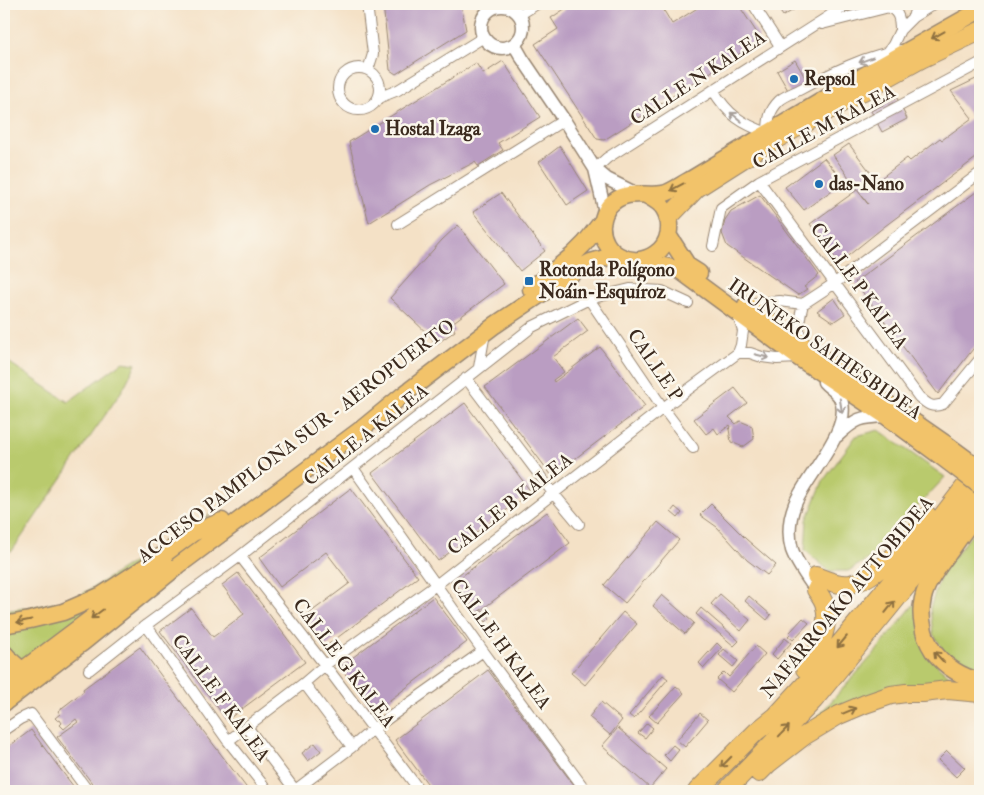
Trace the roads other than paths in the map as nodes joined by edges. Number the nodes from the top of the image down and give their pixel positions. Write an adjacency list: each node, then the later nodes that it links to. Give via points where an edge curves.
1 (367, 4): 22 (street, via 373,54)
2 (537, 4): 11 (street)
3 (753, 4): 18 (street)
4 (848, 4): 13 (street, CALLE N KALEA)
5 (901, 4): 9 (street)
6 (917, 4): 12 (street)
7 (934, 4): 12 (street)
8 (502, 5): 11 (street); 16 (street, via 486,12 481,29)
9 (885, 5): 13 (street); 14 (street, via 898,14)
10 (980, 10): 19 (highway, one-way to 19)
11 (519, 15): 17 (street, via 523,29)
12 (913, 17): 14 (street)
13 (813, 27): 18 (street, CALLE N KALEA)
14 (900, 30): 20 (street)
15 (980, 31): 33 (highway, via 921,59 760,148 697,188)
16 (484, 37): 17 (street, via 488,43 501,48); 24 (street, via 398,90)
17 (514, 44): 25 (street)
18 (780, 46): 23 (street, CALLE N KALEA)
19 (914, 48): 20 (street); 26 (highway)
20 (888, 52): 26 (street, one-way to 26, via 822,77 780,100 772,110)
21 (980, 63): 29 (street, CALLE M KALEA)
22 (368, 70): 24 (street, via 379,82); 24 (street, via 357,69 343,76 340,96 349,107 362,110 369,108)
23 (713, 90): 26 (street, one-way to 23, via 744,123 727,110); 27 (street, CALLE N KALEA)
24 (378, 98)
25 (564, 120): 27 (street); 32 (street)
26 (768, 133): 30 (highway, one-way to 30, via 665,193)
27 (594, 169): 30 (street, via 607,180); 31 (street)
28 (980, 173): 37 (street)
29 (760, 181): 34 (street, CALLE M KALEA, via 721,208); 37 (street, CALLE P KALEA)
30 (641, 194): 31 (highway, via 624,195 609,206); 33 (highway, via 656,200 663,208)
31 (604, 216): 35 (highway, via 604,239); 59 (highway, ACCESO PAMPLONA SUR - AEROPUERTO, via 573,255 528,291)
32 (398, 224)
33 (668, 226): 36 (highway, via 665,244 650,258); 41 (highway, IRUÑEKO SAIHESBIDEA, via 688,266)
34 (713, 246)
35 (616, 255): 36 (highway); 42 (highway, ACCESO PAMPLONA SUR - AEROPUERTO, via 580,267)
36 (640, 260): 41 (highway, IRUÑEKO SAIHESBIDEA, via 678,269)
37 (835, 283): 40 (street); 45 (street, CALLE P KALEA, via 919,397 929,405 944,404)
38 (589, 299): 39 (street, CALLE A KALEA, via 630,289 662,291); 46 (street, CALLE A KALEA, via 532,327); 48 (street, CALLE P)
39 (688, 304)
40 (804, 304): 41 (street, via 780,301); 44 (street, via 799,327)
41 (741, 308): 43 (street, via 743,331); 44 (highway, IRUÑEKO SAIHESBIDEA)
42 (486, 333): 46 (street); 67 (highway, ACCESO PAMPLONA SUR - AEROPUERTO, via 179,565)
43 (738, 353): 44 (street, one-way to 44, via 777,359); 48 (street, CALLE B KALEA)
44 (803, 353): 49 (highway, IRUÑEKO SAIHESBIDEA); 50 (street, one-way to 50, via 840,398 842,420); 52 (highway, IRUÑEKO SAIHESBIDEA)
45 (980, 359)
46 (479, 367): 47 (street, CALLE A KALEA)
47 (466, 378): 54 (street, CALLE A KALEA); 56 (street)
48 (663, 408): 51 (street, CALLE P); 56 (street, CALLE B KALEA)
49 (886, 416): 50 (street, via 858,419); 52 (highway, IRUÑEKO SAIHESBIDEA)
50 (834, 440): 63 (street, via 802,488 790,525 793,551)
51 (694, 448)
52 (942, 449): 53 (highway, IRUÑEKO SAIHESBIDEA, bridge); 55 (highway, IRUÑEKO SAIHESBIDEA, bridge)
53 (980, 466): 63 (highway, via 958,479 886,565 849,584); 84 (highway, NAFARROAKO AUTOBIDEA, one-way to 84, via 856,625 776,716)
54 (353, 468): 61 (street, CALLE A KALEA); 62 (street, CALLE H KALEA)
55 (980, 486)
56 (553, 493): 60 (street); 62 (street, CALLE B KALEA)
57 (980, 496): 93 (highway, NAFARROAKO AUTOBIDEA, one-way to 57, via 814,700)
58 (980, 510): 73 (highway, one-way to 58, via 962,675 938,657 926,639 921,620 924,593 934,573)
59 (222, 521): 64 (highway, one-way to 64, via 193,533 102,595 63,612); 71 (highway, ACCESO PAMPLONA SUR - AEROPUERTO, one-way to 71)
60 (579, 524)
61 (240, 556): 65 (street, CALLE A KALEA); 70 (street, CALLE G KALEA)
62 (436, 585): 68 (street, CALLE H KALEA); 70 (street, CALLE B KALEA)
63 (818, 588): 84 (highway, via 827,616 817,652 769,708)
64 (4, 625)
65 (146, 625): 72 (street, CALLE A KALEA); 85 (street, CALLE F KALEA)
66 (4, 644): 71 (highway, via 18,656)
67 (81, 644): 71 (highway, via 61,651 38,668); 80 (highway, ACCESO PAMPLONA SUR - AEROPUERTO)
68 (482, 651): 82 (street); 91 (street, CALLE H KALEA)
69 (4, 653): 71 (highway)
70 (325, 665): 74 (street, CALLE B KALEA); 82 (street, CALLE G KALEA)
71 (23, 670): 75 (highway, ACCESO PAMPLONA SUR - AEROPUERTO); 78 (highway, via 24,676)
72 (89, 670)
73 (980, 680)
74 (304, 683): 81 (street, CALLE B KALEA); 86 (street)
75 (4, 684)
76 (923, 693): 77 (highway, via 948,690); 79 (highway); 94 (highway, one-way to 76, via 769,762 839,715 891,695)
77 (980, 693)
78 (4, 694)
79 (980, 699)
80 (4, 703)
81 (247, 727): 85 (street, CALLE B KALEA); 89 (street)
82 (374, 729): 86 (street); 90 (street, CALLE G KALEA)
83 (4, 730): 87 (street, via 32,714)
84 (756, 732): 92 (highway, NAFARROAKO AUTOBIDEA, one-way to 92)
85 (228, 741): 88 (street, CALLE F KALEA)
86 (352, 747): 89 (street)
87 (88, 791)
88 (268, 791)
89 (294, 791)
90 (420, 791)
91 (586, 791)
92 (697, 791)
93 (726, 791)
94 (741, 791)

